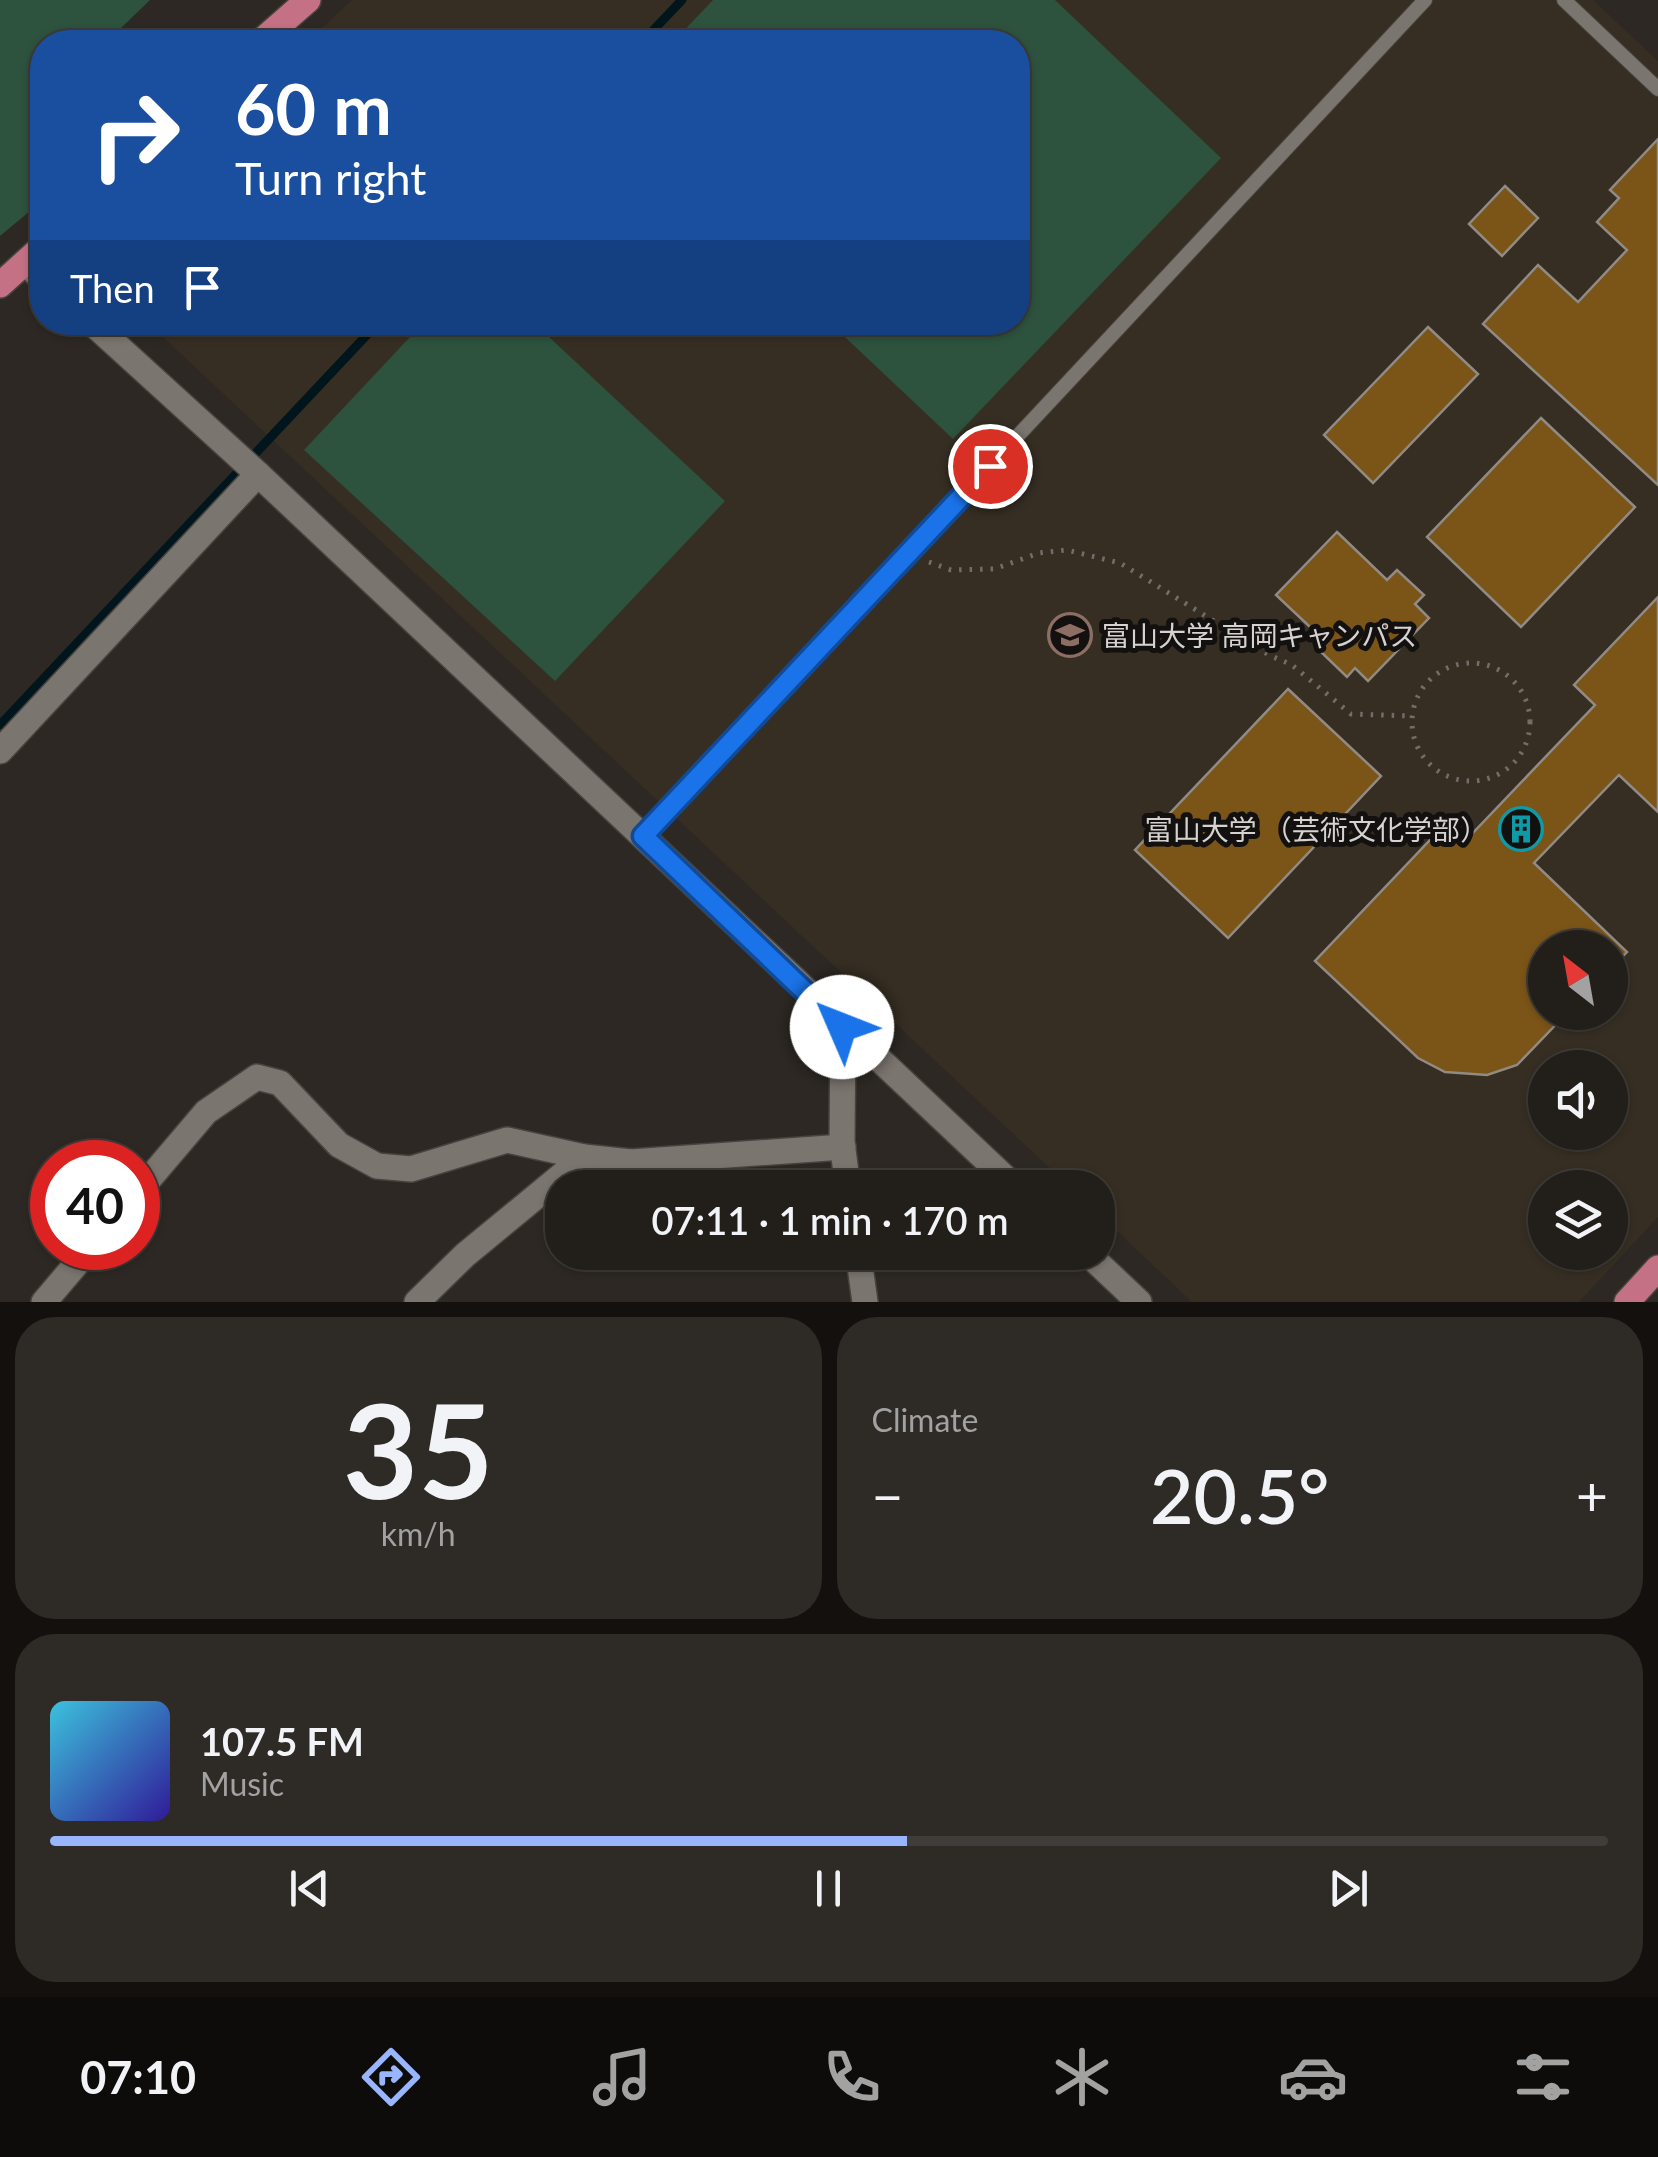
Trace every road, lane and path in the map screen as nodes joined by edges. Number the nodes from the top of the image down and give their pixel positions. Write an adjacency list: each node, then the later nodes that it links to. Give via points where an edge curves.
1 (308, 0): 4 (main road)
2 (1425, 0): 10 (lane)
3 (1564, 0): 5 (lane)
4 (274, 30)
5 (1658, 89)
6 (30, 267): 7 (main road)
7 (0, 284)
8 (105, 335): 9 (street)
9 (258, 474): 12 (street); 13 (street)
10 (908, 553): 11 (path, via 950,570 994,569 1068,550 1120,562 1292,665 1351,714); 13 (lane)
11 (1412, 716): 11 (path, via 1412,734 1432,767 1467,781 1486,779 1518,758 1530,722 1517,685 1484,664 1445,668 1417,696)
12 (0, 751)
13 (643, 836): 14 (street)
14 (842, 1027): 15 (street); 19 (street)
15 (842, 1147): 16 (street, via 632,1162); 18 (street)
16 (584, 1157): 17 (street, via 507,1140 411,1169 377,1166 339,1145 280,1083 256,1077 206,1112); 25 (street)
17 (160, 1166)
18 (845, 1170)
19 (997, 1170)
20 (1658, 1268): 28 (main road)
21 (71, 1270): 24 (street)
22 (861, 1270): 26 (street)
23 (1105, 1270): 27 (street)
24 (44, 1302)
25 (417, 1302)
26 (865, 1302)
27 (1140, 1302)
28 (1627, 1302)

